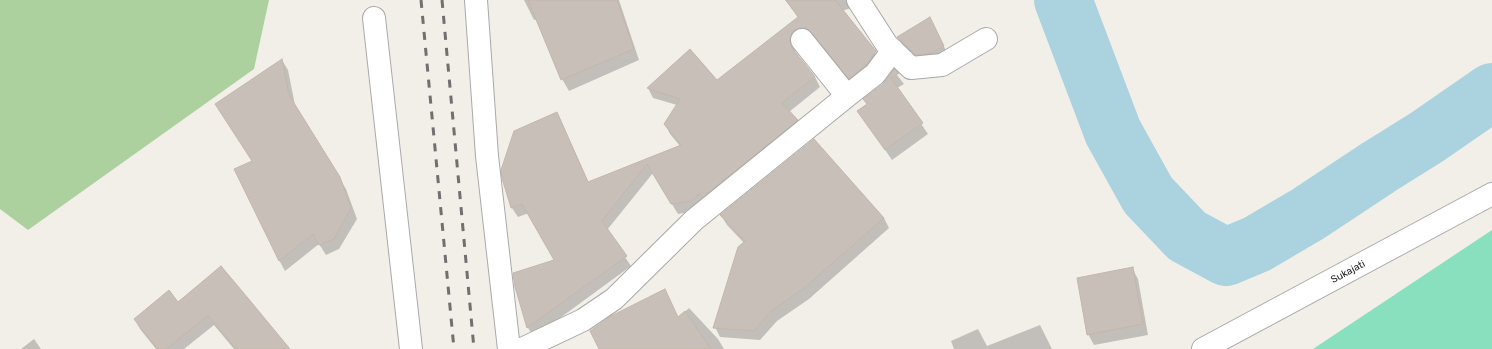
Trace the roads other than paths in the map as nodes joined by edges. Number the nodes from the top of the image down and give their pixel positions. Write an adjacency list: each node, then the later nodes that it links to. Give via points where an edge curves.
1 (476, 0): 10 (street, via 487,156)
2 (858, 0): 6 (street, via 887,46)
3 (374, 18): 9 (street)
4 (986, 39): 6 (street, via 942,65 912,68)
5 (802, 40): 7 (street)
6 (893, 50): 7 (street, via 876,74)
7 (847, 96): 11 (street, via 694,220 614,299 583,320)
8 (1492, 194): 12 (street, Sukajati)
9 (411, 349)
10 (509, 349)
11 (522, 349)
12 (1203, 349)

